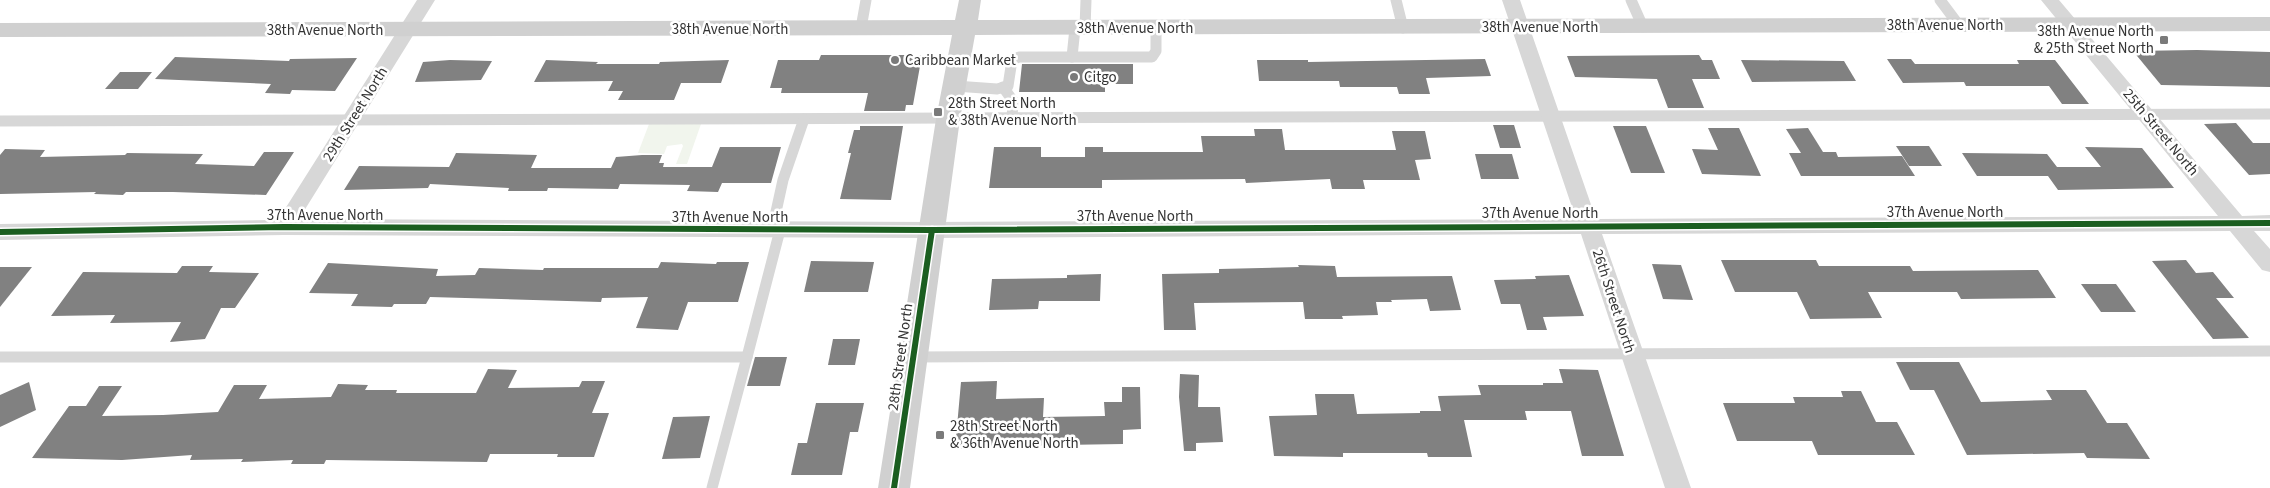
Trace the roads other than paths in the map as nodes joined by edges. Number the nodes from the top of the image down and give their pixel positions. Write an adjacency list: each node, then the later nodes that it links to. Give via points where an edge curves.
1 (426, 0): 21 (street, 29th Street North)
2 (866, 0): 14 (lane)
3 (970, 0): 15 (main road, 28th Street North)
4 (1086, 0): 16 (lane)
5 (1396, 0): 18 (lane)
6 (1511, 0): 19 (street, 26th Street North)
7 (1631, 0): 13 (lane)
8 (1940, 0): 10 (lane)
9 (2050, 0): 11 (street, 25th Street North)
10 (1958, 24): 11 (main road, 38th Avenue North); 13 (main road, 38th Avenue North)
11 (2070, 24): 12 (main road, 38th Avenue North); 25 (street, 25th Street North)
12 (2270, 24)
13 (1642, 27): 19 (main road, 38th Avenue North)
14 (861, 28): 15 (main road, 38th Avenue North); 21 (main road, 38th Avenue North)
15 (966, 28): 16 (main road, 38th Avenue North); 23 (main road, 28th Street North)
16 (1080, 28): 17 (main road, 38th Avenue North); 22 (lane)
17 (1156, 28): 18 (main road, 38th Avenue North); 22 (lane, via 1156,51 1152,57)
18 (1403, 28): 19 (main road, 38th Avenue North)
19 (1521, 28): 27 (street, 26th Street North)
20 (0, 30): 21 (main road, 38th Avenue North)
21 (408, 30): 31 (street, 29th Street North)
22 (1072, 57): 24 (lane, via 1020,57 1012,60 1008,86)
23 (954, 86): 24 (lane); 29 (main road, 28th Street North)
24 (1003, 87): 30 (lane, via 1013,101)
25 (2146, 114): 26 (lane); 27 (lane); 33 (street, 25th Street North)
26 (2270, 114)
27 (1552, 118): 30 (lane); 35 (street, 26th Street North)
28 (804, 119): 29 (lane); 31 (lane); 37 (lane, via 783,180)
29 (948, 119): 30 (lane); 38 (main road, 28th Street North)
30 (1012, 119)
31 (351, 120): 32 (lane); 36 (street, 29th Street North)
32 (0, 121)
33 (2236, 223): 34 (street, 37th Avenue North); 35 (street, 37th Avenue North); 40 (street, 25th Street North)
34 (2270, 223)
35 (1589, 225): 38 (street, 37th Avenue North); 42 (street, 26th Street North)
36 (284, 228): 37 (street, 37th Avenue North); 39 (street, 37th Avenue North)
37 (776, 230): 38 (street, 37th Avenue North); 44 (lane)
38 (932, 230): 45 (main road, 28th Street North)
39 (0, 232)
40 (2270, 264)
41 (2270, 351): 42 (lane)
42 (1631, 353): 45 (lane); 48 (street, 26th Street North)
43 (0, 356): 44 (lane)
44 (747, 356): 46 (lane)
45 (913, 356): 47 (main road, 28th Street North)
46 (712, 488)
47 (894, 488)
48 (1678, 488)

